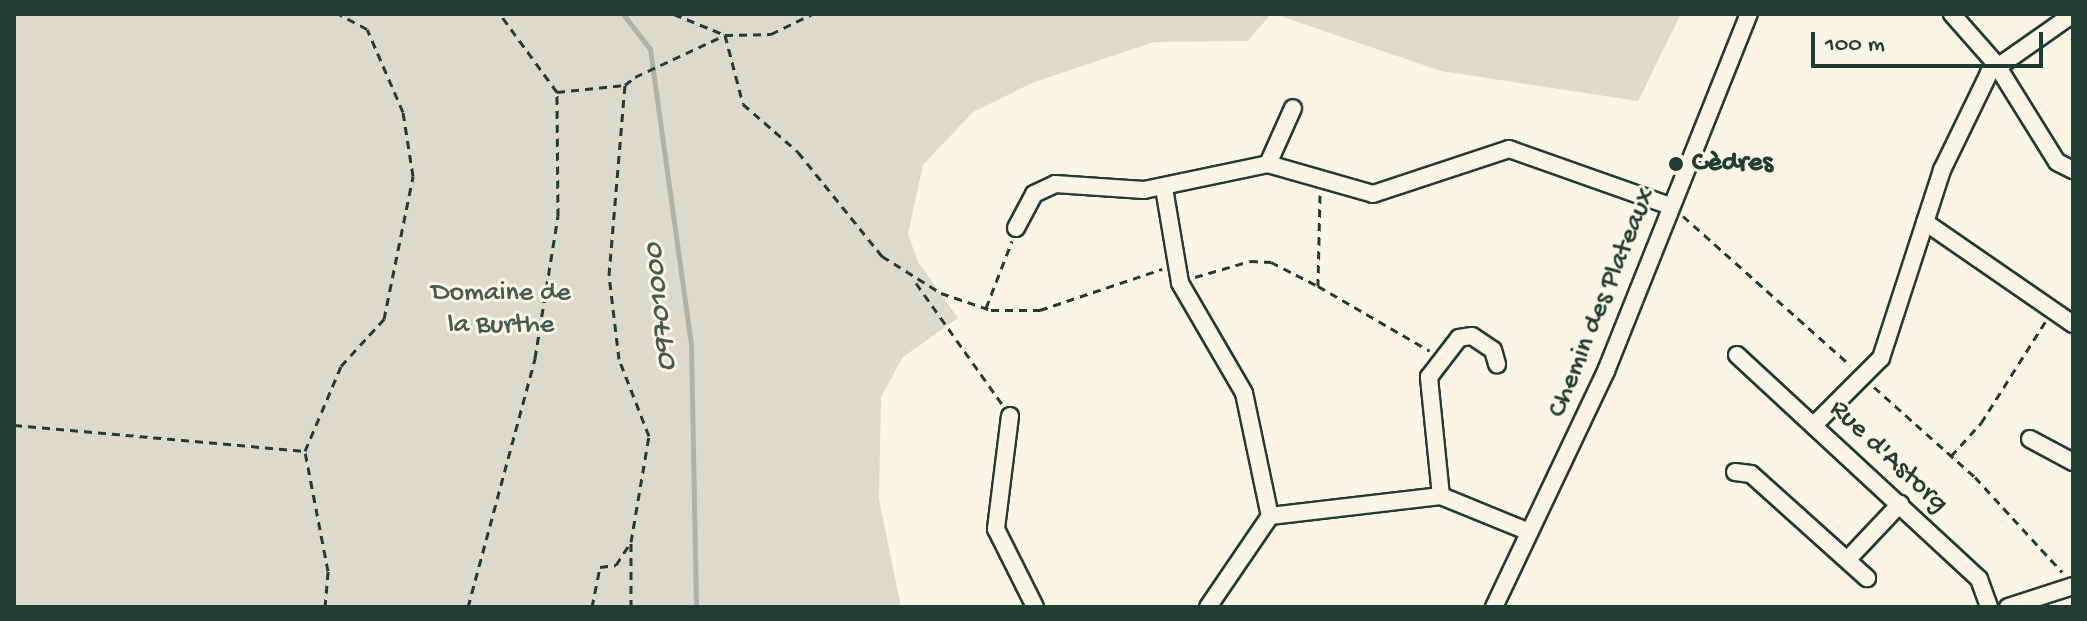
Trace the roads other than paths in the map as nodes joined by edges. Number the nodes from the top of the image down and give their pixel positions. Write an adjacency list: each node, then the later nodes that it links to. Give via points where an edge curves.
1 (1749, 14): 9 (street, Chemin des Plateaux)
2 (1952, 14): 4 (street)
3 (2073, 14): 4 (street)
4 (1996, 64): 7 (street, via 2057,162); 10 (street, via 1957,135)
5 (1293, 108): 6 (street)
6 (1268, 164): 8 (street); 9 (street, via 1386,192 1509,149)
7 (2071, 169)
8 (1164, 188): 11 (street, via 1055,184 1034,194); 22 (street, via 1180,283 1244,393)
9 (1670, 206): 23 (street, Chemin des Plateaux, via 1606,371)
10 (1925, 222): 12 (street); 16 (street, via 1881,358)
11 (1016, 228)
12 (2073, 324)
13 (1737, 355): 16 (street, Rue d'Astorg)
14 (1497, 364): 20 (street, via 1493,350 1472,336 1450,344 1429,377)
15 (1010, 416): 27 (street, via 996,529)
16 (1816, 423): 21 (street, Rue d'Astorg)
17 (2030, 439): 18 (street)
18 (2073, 462)
19 (1735, 472): 24 (street, via 1751,474)
20 (1441, 496): 22 (street); 23 (street)
21 (1900, 504): 24 (street); 30 (street, Rue d'Astorg, via 1979,579)
22 (1270, 516): 28 (street)
23 (1529, 532): 29 (street, Chemin des Plateaux)
24 (1848, 559): 25 (street)
25 (1867, 578)
26 (2070, 582): 31 (street)
27 (1035, 607)
28 (1208, 607)
29 (1494, 607)
30 (1989, 607)
31 (2008, 607)

